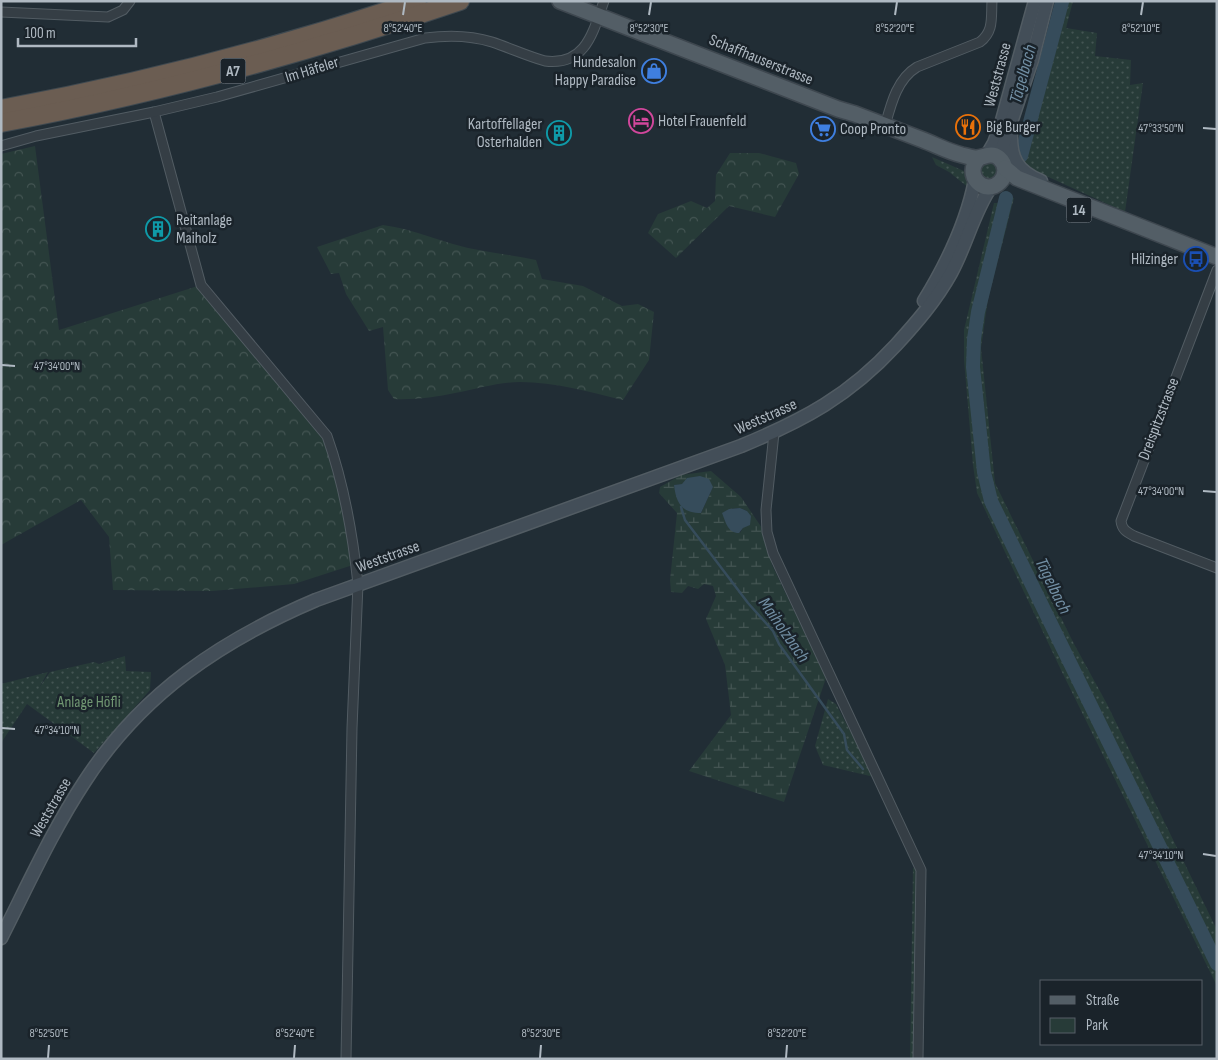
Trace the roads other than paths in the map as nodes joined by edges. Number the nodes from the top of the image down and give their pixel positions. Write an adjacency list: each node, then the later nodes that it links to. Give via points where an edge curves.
1 (130, 1): 9 (street, via 123,10 108,17)
2 (417, 1): 11 (highway, A7, via 287,42 170,73)
3 (460, 1): 15 (highway, A7, via 334,43 252,66 122,99)
4 (560, 1): 10 (main road, Schaffhauserstrasse)
5 (604, 1): 10 (street, Im Häfeler)
6 (992, 1): 16 (street, via 988,36 909,72 898,87)
7 (1035, 1): 18 (main road, Weststrasse, via 1001,124 994,143)
8 (1047, 1): 14 (main road, Weststrasse)
9 (1, 12)
10 (598, 16): 12 (main road, Schaffhauserstrasse); 13 (street, Im Häfeler, via 585,47 577,55 560,62 535,58 482,40 439,36)
11 (1, 109)
12 (838, 109): 16 (main road, Schaffhauserstrasse); 20 (main road, Schaffhauserstrasse, via 957,164)
13 (154, 112): 17 (street, Im Häfeler); 29 (street, via 200,285 327,436 336,463)
14 (1011, 122): 19 (main road, Weststrasse, via 1003,146); 22 (main road, Weststrasse, via 1010,147 1022,170 1040,181 1096,203)
15 (1, 124)
16 (885, 126): 18 (main road, Schaffhauserstrasse, via 960,155)
17 (1, 146)
18 (983, 156): 19 (main road, via 996,156); 20 (main road, via 973,166)
19 (1004, 166): 21 (main road, via 1003,179); 22 (main road, 14, via 1017,178)
20 (974, 178): 21 (main road, via 982,186); 26 (main road, Weststrasse, via 973,192 962,224 942,268)
21 (996, 185): 23 (main road, 14); 26 (main road, Weststrasse, via 984,197 962,252 937,296)
22 (1115, 216): 23 (main road, 14)
23 (1160, 235): 24 (main road, 14)
24 (1217, 257)
25 (1217, 270): 28 (street, Dreispitzstrasse, via 1120,521 1121,527 1134,536)
26 (897, 344): 27 (main road, Weststrasse, via 846,392)
27 (774, 433): 29 (main road, Weststrasse); 32 (street, via 766,510 767,532 773,552 921,870)
28 (1217, 568)
29 (358, 584): 30 (main road, Weststrasse, via 243,634 184,674 137,717 85,781 60,822); 31 (street)
30 (1, 938)
31 (346, 1059)
32 (918, 1059)

